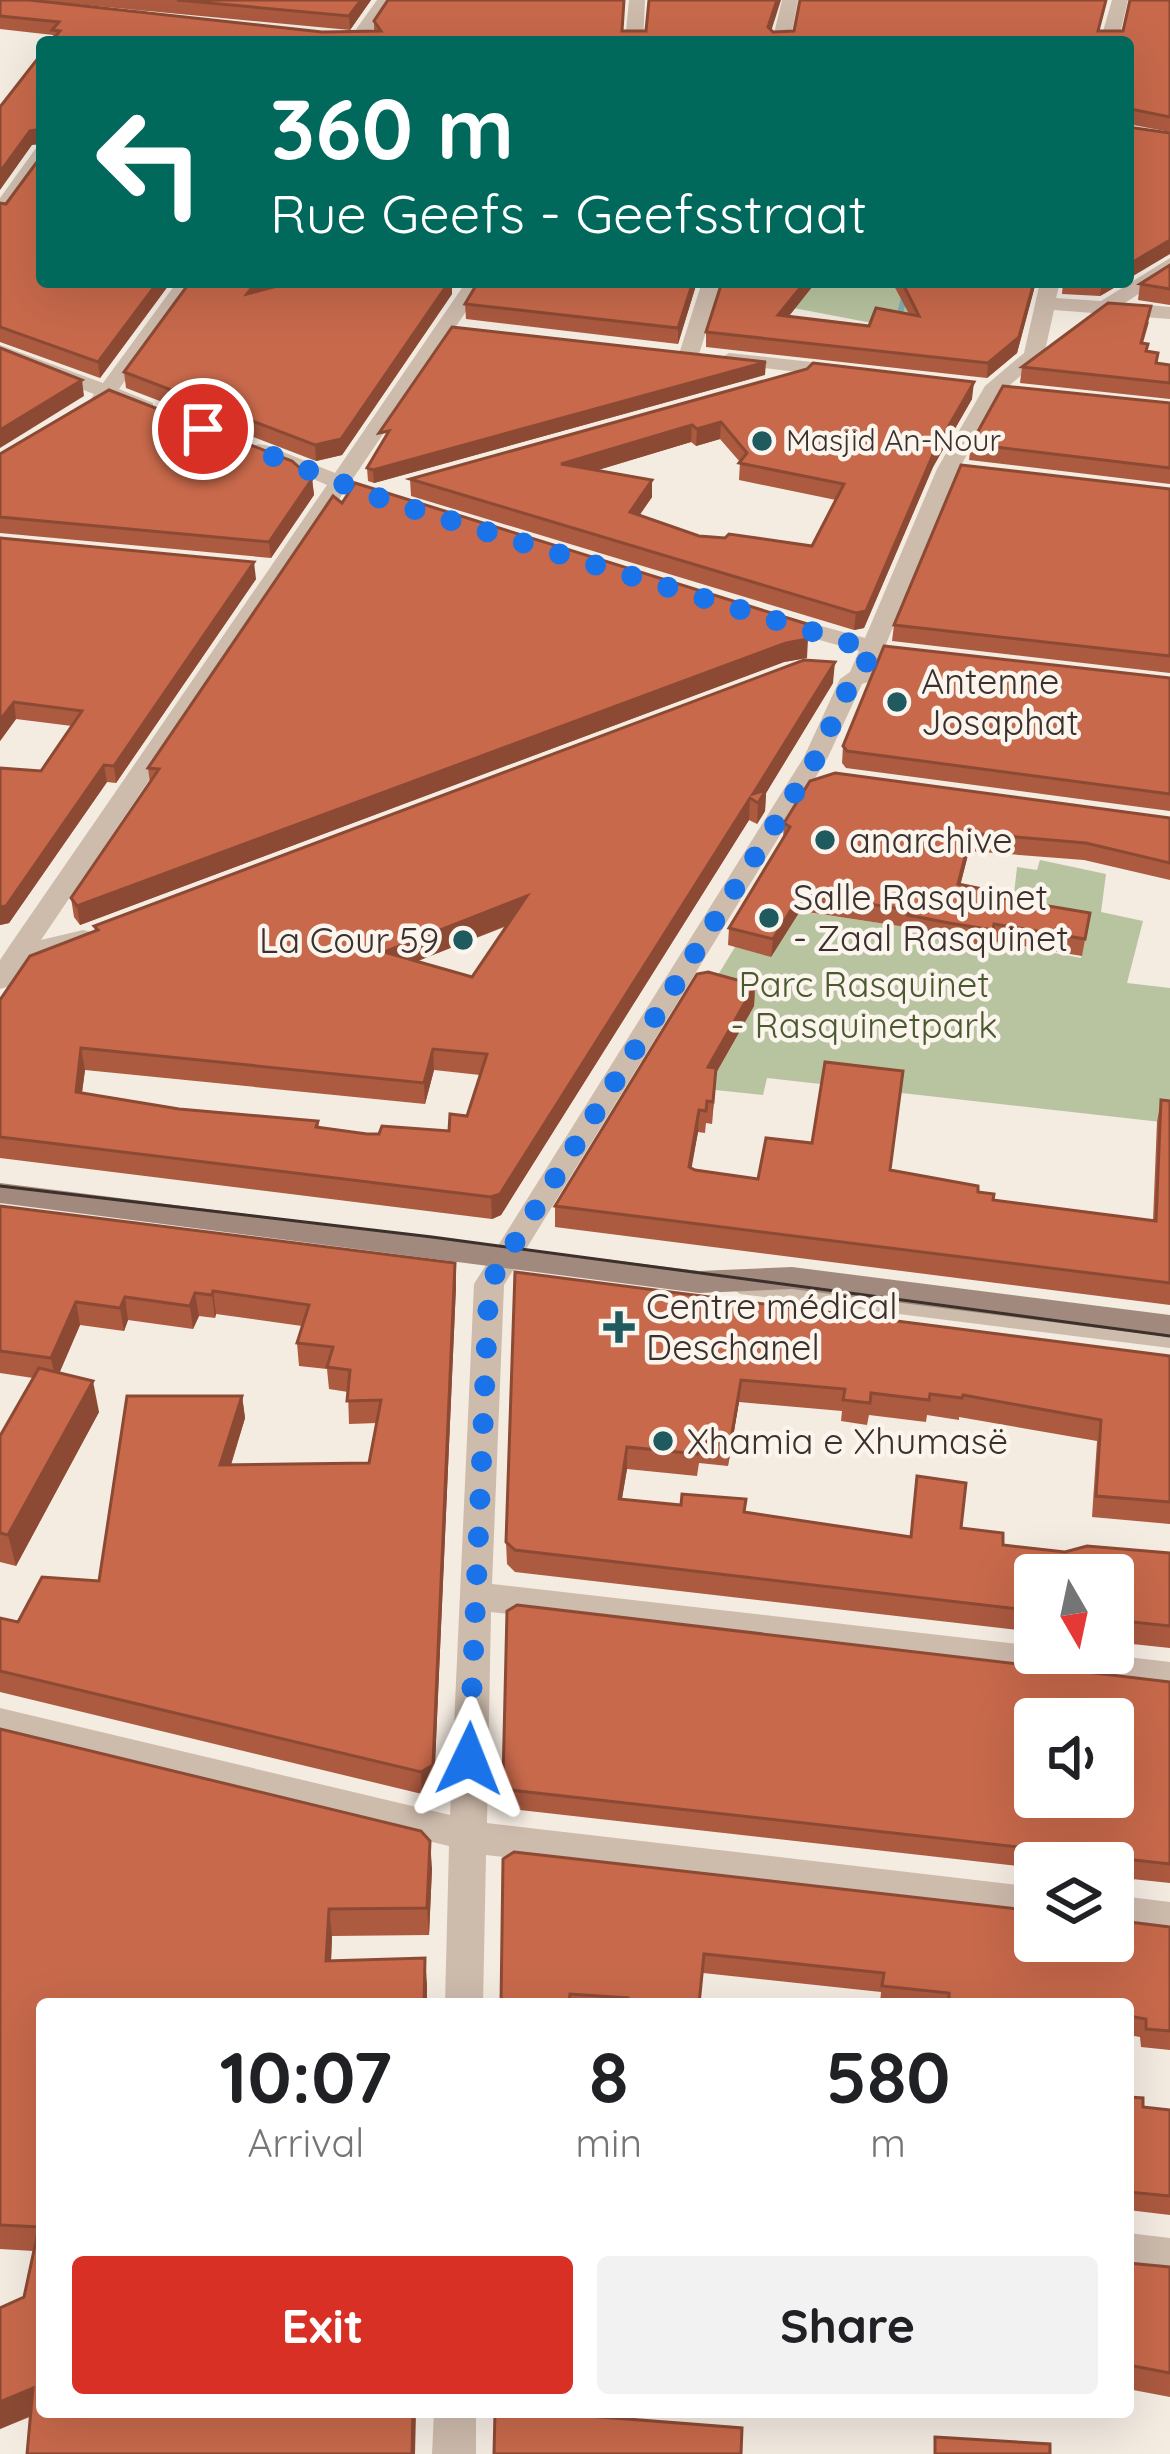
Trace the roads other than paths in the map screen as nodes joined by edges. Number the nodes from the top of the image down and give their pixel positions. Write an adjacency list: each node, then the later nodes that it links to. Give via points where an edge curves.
1 (385, 0): 9 (street)
2 (637, 0): 10 (street)
3 (790, 0): 11 (street)
4 (1120, 0): 12 (street)
5 (139, 8): 6 (street); 7 (street); 8 (street)
6 (112, 14)
7 (163, 19)
8 (126, 36)
9 (360, 36)
10 (634, 36)
11 (782, 36)
12 (1111, 36)
13 (36, 160): 14 (street)
14 (0, 211)
15 (1170, 264): 20 (street)
16 (183, 288): 27 (street)
17 (467, 288): 32 (street, via 456,329)
18 (709, 288): 23 (street, via 678,353)
19 (1048, 292): 20 (street); 25 (street, via 1034,355)
20 (1108, 306): 21 (street)
21 (1170, 313)
22 (0, 351): 27 (street)
23 (806, 368): 24 (street); 26 (street)
24 (876, 376)
25 (982, 388): 28 (street); 35 (street, via 959,471)
26 (754, 389)
27 (109, 393): 29 (street); 30 (street)
28 (1021, 393)
29 (167, 415)
30 (78, 416)
31 (234, 441): 32 (street)
32 (339, 482): 33 (street); 38 (street, via 268,569)
33 (405, 498)
34 (747, 612): 35 (street)
35 (872, 650): 36 (street); 41 (street, via 860,676 842,673 815,776)
36 (917, 656)
37 (109, 928): 38 (street, via 52,950)
38 (23, 945): 39 (street)
39 (2, 975)
40 (0, 1193): 41 (street)
41 (506, 1256): 42 (street); 46 (street, via 486,1298)
42 (699, 1282): 43 (street, via 792,1278); 44 (lane); 45 (street, via 751,1305)
43 (1170, 1326)
44 (1170, 1341)
45 (1170, 1359)
46 (474, 1596): 47 (street); 49 (street)
47 (1170, 1676)
48 (0, 1723): 49 (street)
49 (466, 1836): 50 (street); 53 (street)
50 (1014, 1901)
51 (1134, 1915): 52 (street)
52 (1170, 1919)
53 (464, 1998)
54 (1134, 2254): 55 (street)
55 (1170, 2258)
56 (454, 2418): 57 (street)
57 (454, 2454)

